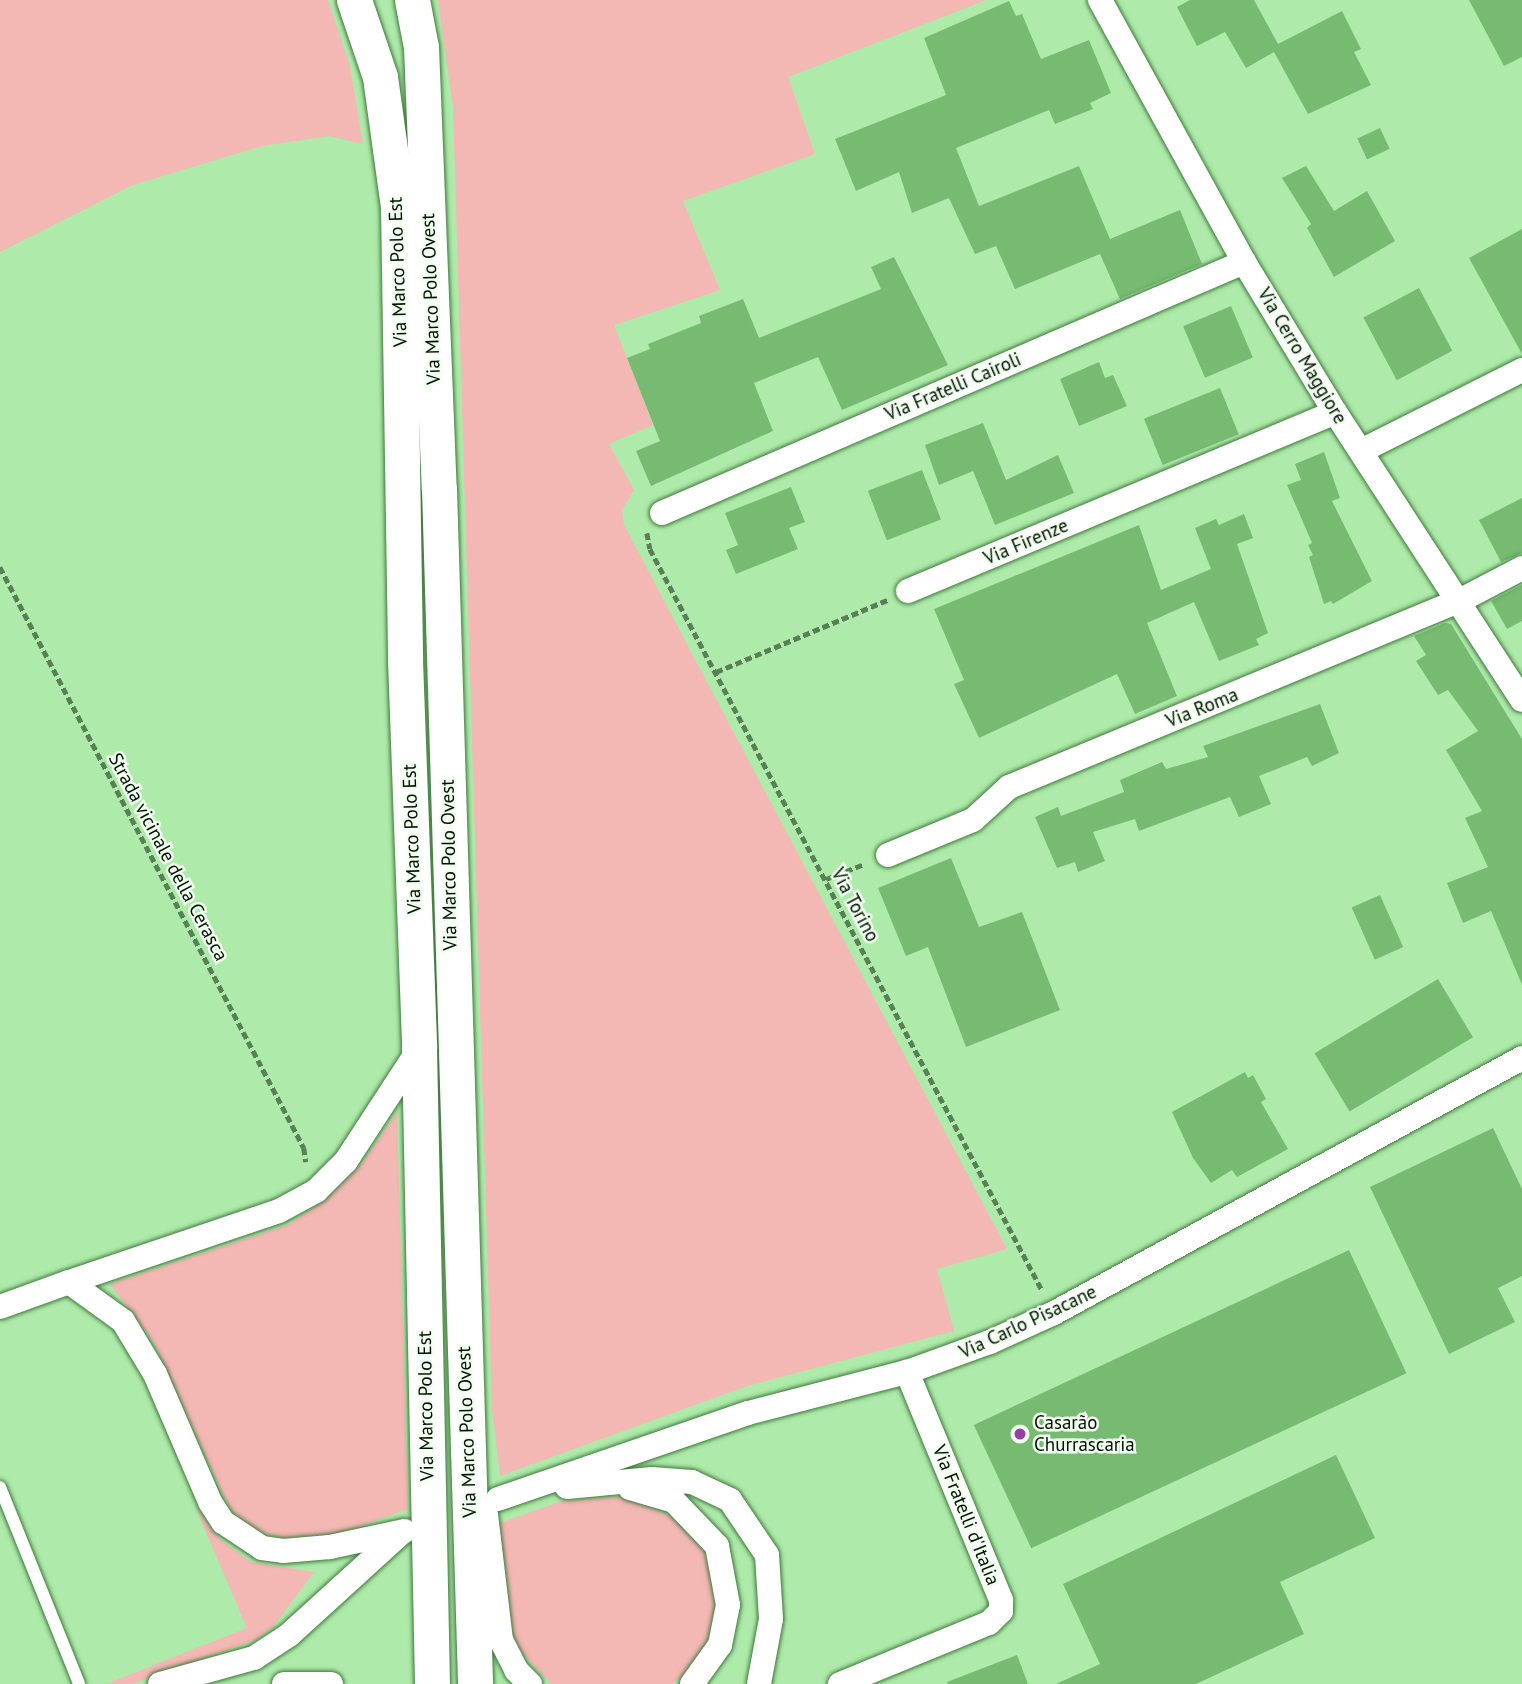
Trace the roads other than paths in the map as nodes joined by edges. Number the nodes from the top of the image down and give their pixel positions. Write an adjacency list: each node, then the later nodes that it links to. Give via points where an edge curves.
1 (354, 0): 14 (street, Via Marco Polo Est, via 380,77 398,206 405,646)
2 (412, 0): 19 (street, Via Marco Polo Ovest, via 421,47)
3 (1102, 1): 4 (street, Via Cerro Maggiore)
4 (1244, 262): 6 (street, Via Cerro Maggiore); 8 (street, Via Fratelli Cairoli)
5 (1522, 370): 7 (street)
6 (1335, 412): 7 (street, Via Cerro Maggiore); 10 (street, Via Firenze)
7 (1361, 451): 11 (street, Via Cerro Maggiore)
8 (662, 513)
9 (1522, 568): 11 (street, Via Roma)
10 (908, 592)
11 (1459, 601): 12 (street, Via Cerro Maggiore); 13 (street, Via Roma, via 1009,787 973,820)
12 (1522, 700)
13 (888, 855)
14 (419, 1048): 16 (street, via 346,1161 316,1191 279,1211); 26 (street, Via Marco Polo Est)
15 (1522, 1058): 18 (street, Via Carlo Pisacane, via 1054,1313 959,1355)
16 (69, 1282): 17 (street); 23 (street, via 105,1305 142,1347 223,1522 262,1548 283,1551 404,1531 289,1635 254,1658)
17 (0, 1307)
18 (907, 1372): 20 (street, Via Carlo Pisacane, via 748,1413 508,1496); 31 (street, Via Fratelli d'Italia, via 1001,1600 1001,1611 989,1623)
19 (466, 1379): 27 (street, Via Marco Polo Ovest); 28 (street, via 501,1640 516,1670)
20 (620, 1485): 29 (street, via 674,1501 718,1546 728,1605 720,1644); 30 (street, via 653,1479 692,1482 730,1500 751,1526 767,1555 772,1590)
21 (0, 1487): 22 (lane)
22 (79, 1684)
23 (160, 1684)
24 (284, 1684): 25 (street)
25 (331, 1684)
26 (432, 1684)
27 (475, 1684)
28 (530, 1684)
29 (692, 1684)
30 (759, 1684)
31 (840, 1684)

